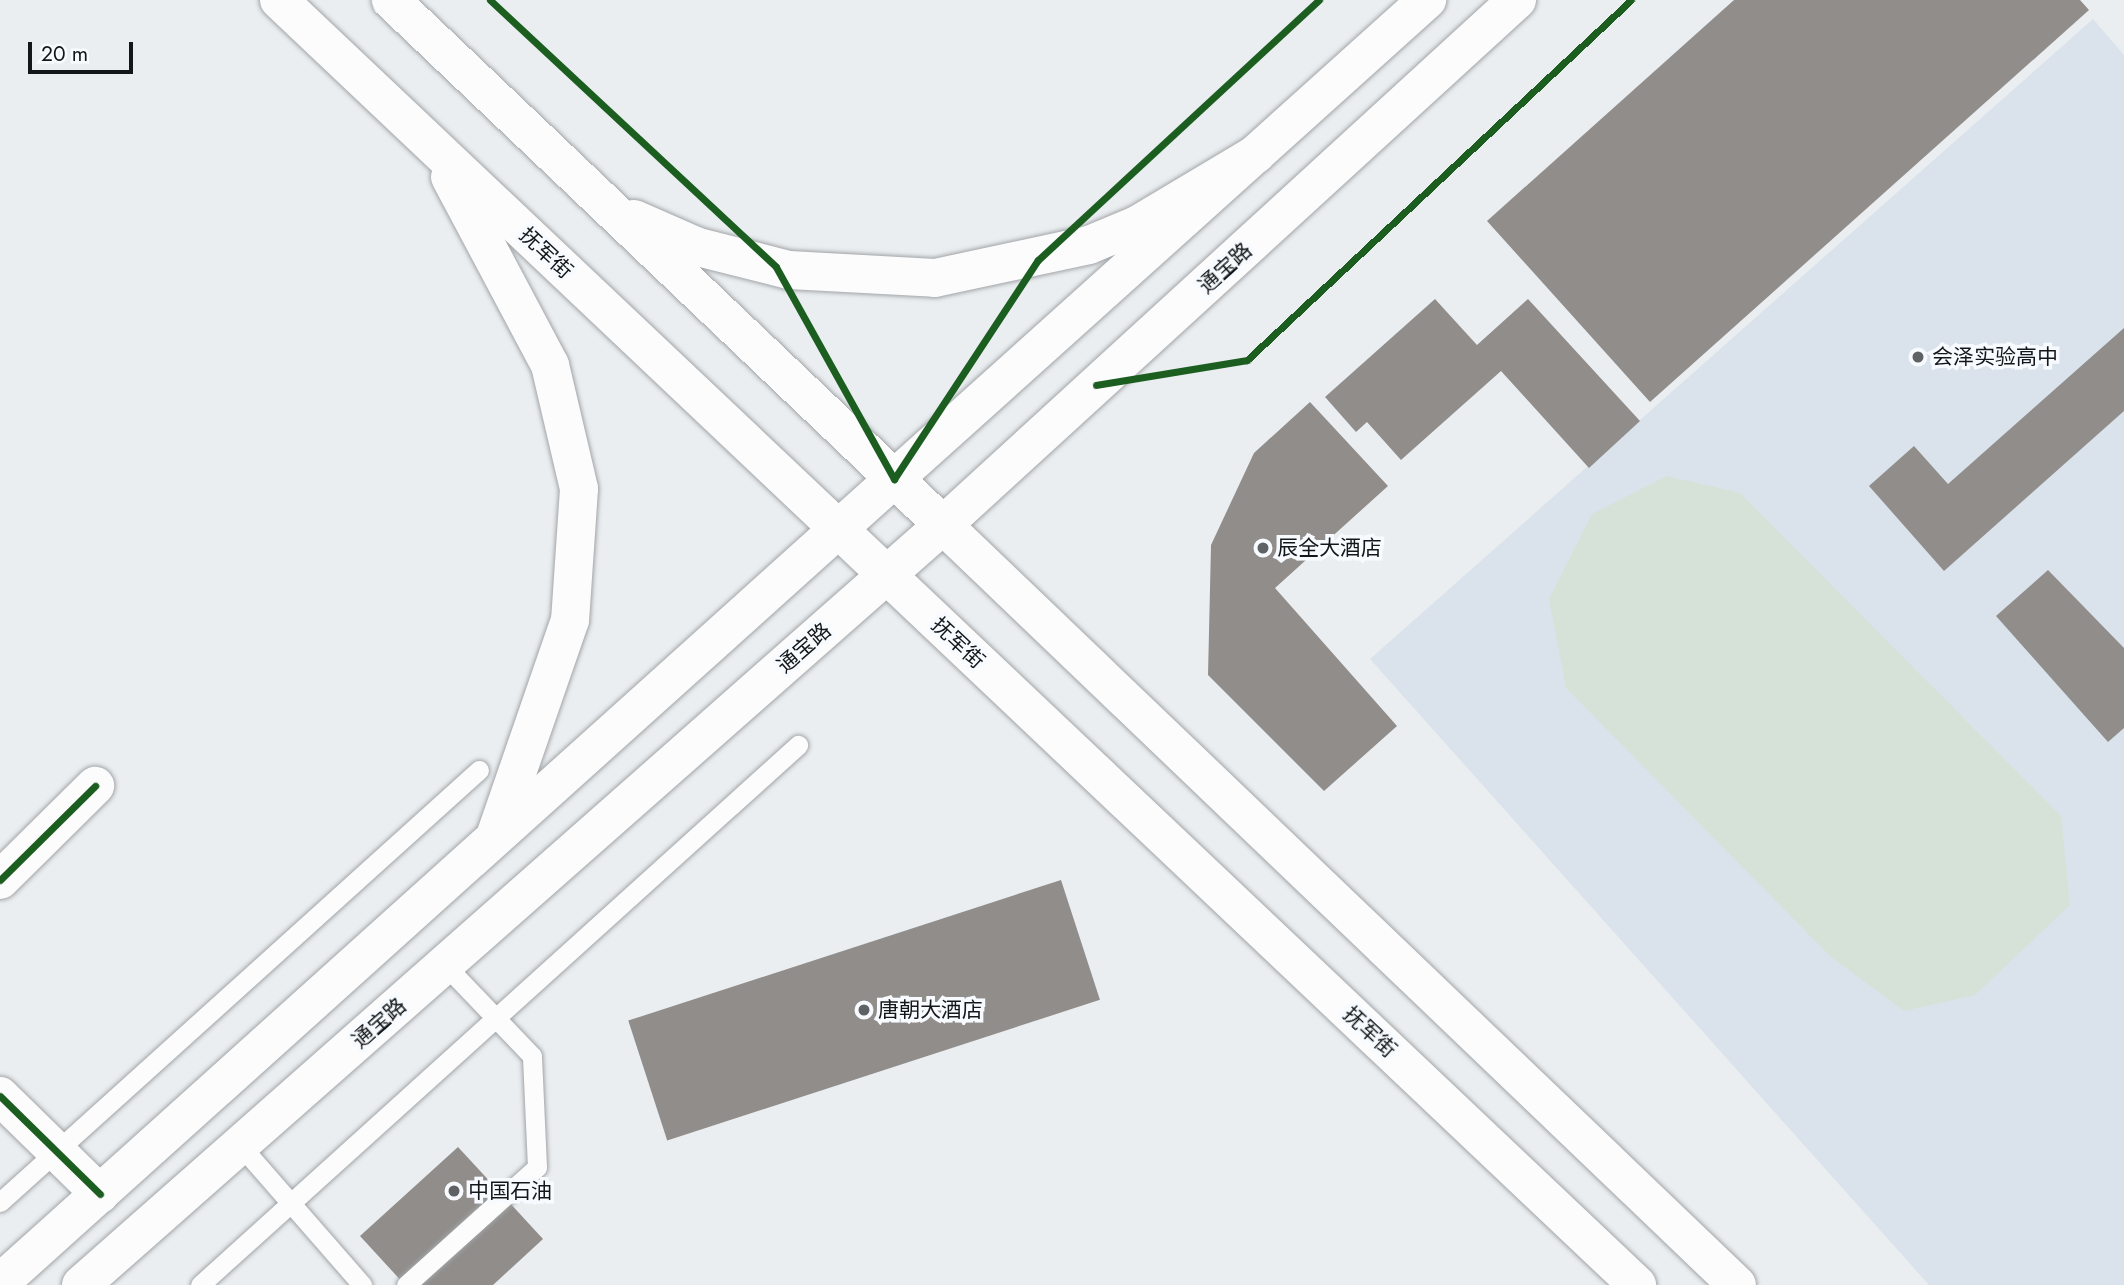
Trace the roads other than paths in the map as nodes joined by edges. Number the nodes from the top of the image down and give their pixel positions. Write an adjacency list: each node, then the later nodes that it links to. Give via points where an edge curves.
1 (279, 0): 5 (main road, 抚军街)
2 (390, 0): 7 (main road)
3 (1427, 0): 6 (main road)
4 (1517, 0): 9 (main road, 通宝路)
5 (432, 144): 10 (main road, 抚军街); 15 (main road, via 550,365 579,489 570,620)
6 (1256, 153): 7 (main road, via 1137,226 1089,245 935,278 789,270 698,247); 8 (main road)
7 (609, 208): 8 (main road)
8 (894, 479): 9 (main road); 10 (main road)
9 (943, 525): 11 (main road, 通宝路); 31 (main road)
10 (838, 529): 11 (main road, 抚军街); 15 (main road)
11 (887, 575): 17 (main road, 通宝路); 30 (main road, 抚军街)
12 (798, 745): 18 (lane)
13 (479, 769): 21 (lane)
14 (95, 786): 16 (main road)
15 (494, 840): 22 (main road)
16 (0, 880)
17 (444, 965): 18 (lane); 20 (main road, 通宝路)
18 (495, 1018): 24 (lane); 29 (lane, via 532,1056 537,1167)
19 (0, 1096): 21 (main road)
20 (240, 1146): 24 (lane); 26 (main road, 通宝路)
21 (57, 1152): 22 (main road); 23 (lane)
22 (100, 1194): 25 (main road)
23 (0, 1202)
24 (290, 1203): 27 (lane); 28 (lane)
25 (0, 1283)
26 (81, 1285)
27 (200, 1285)
28 (362, 1285)
29 (406, 1285)
30 (1637, 1285)
31 (1737, 1285)

